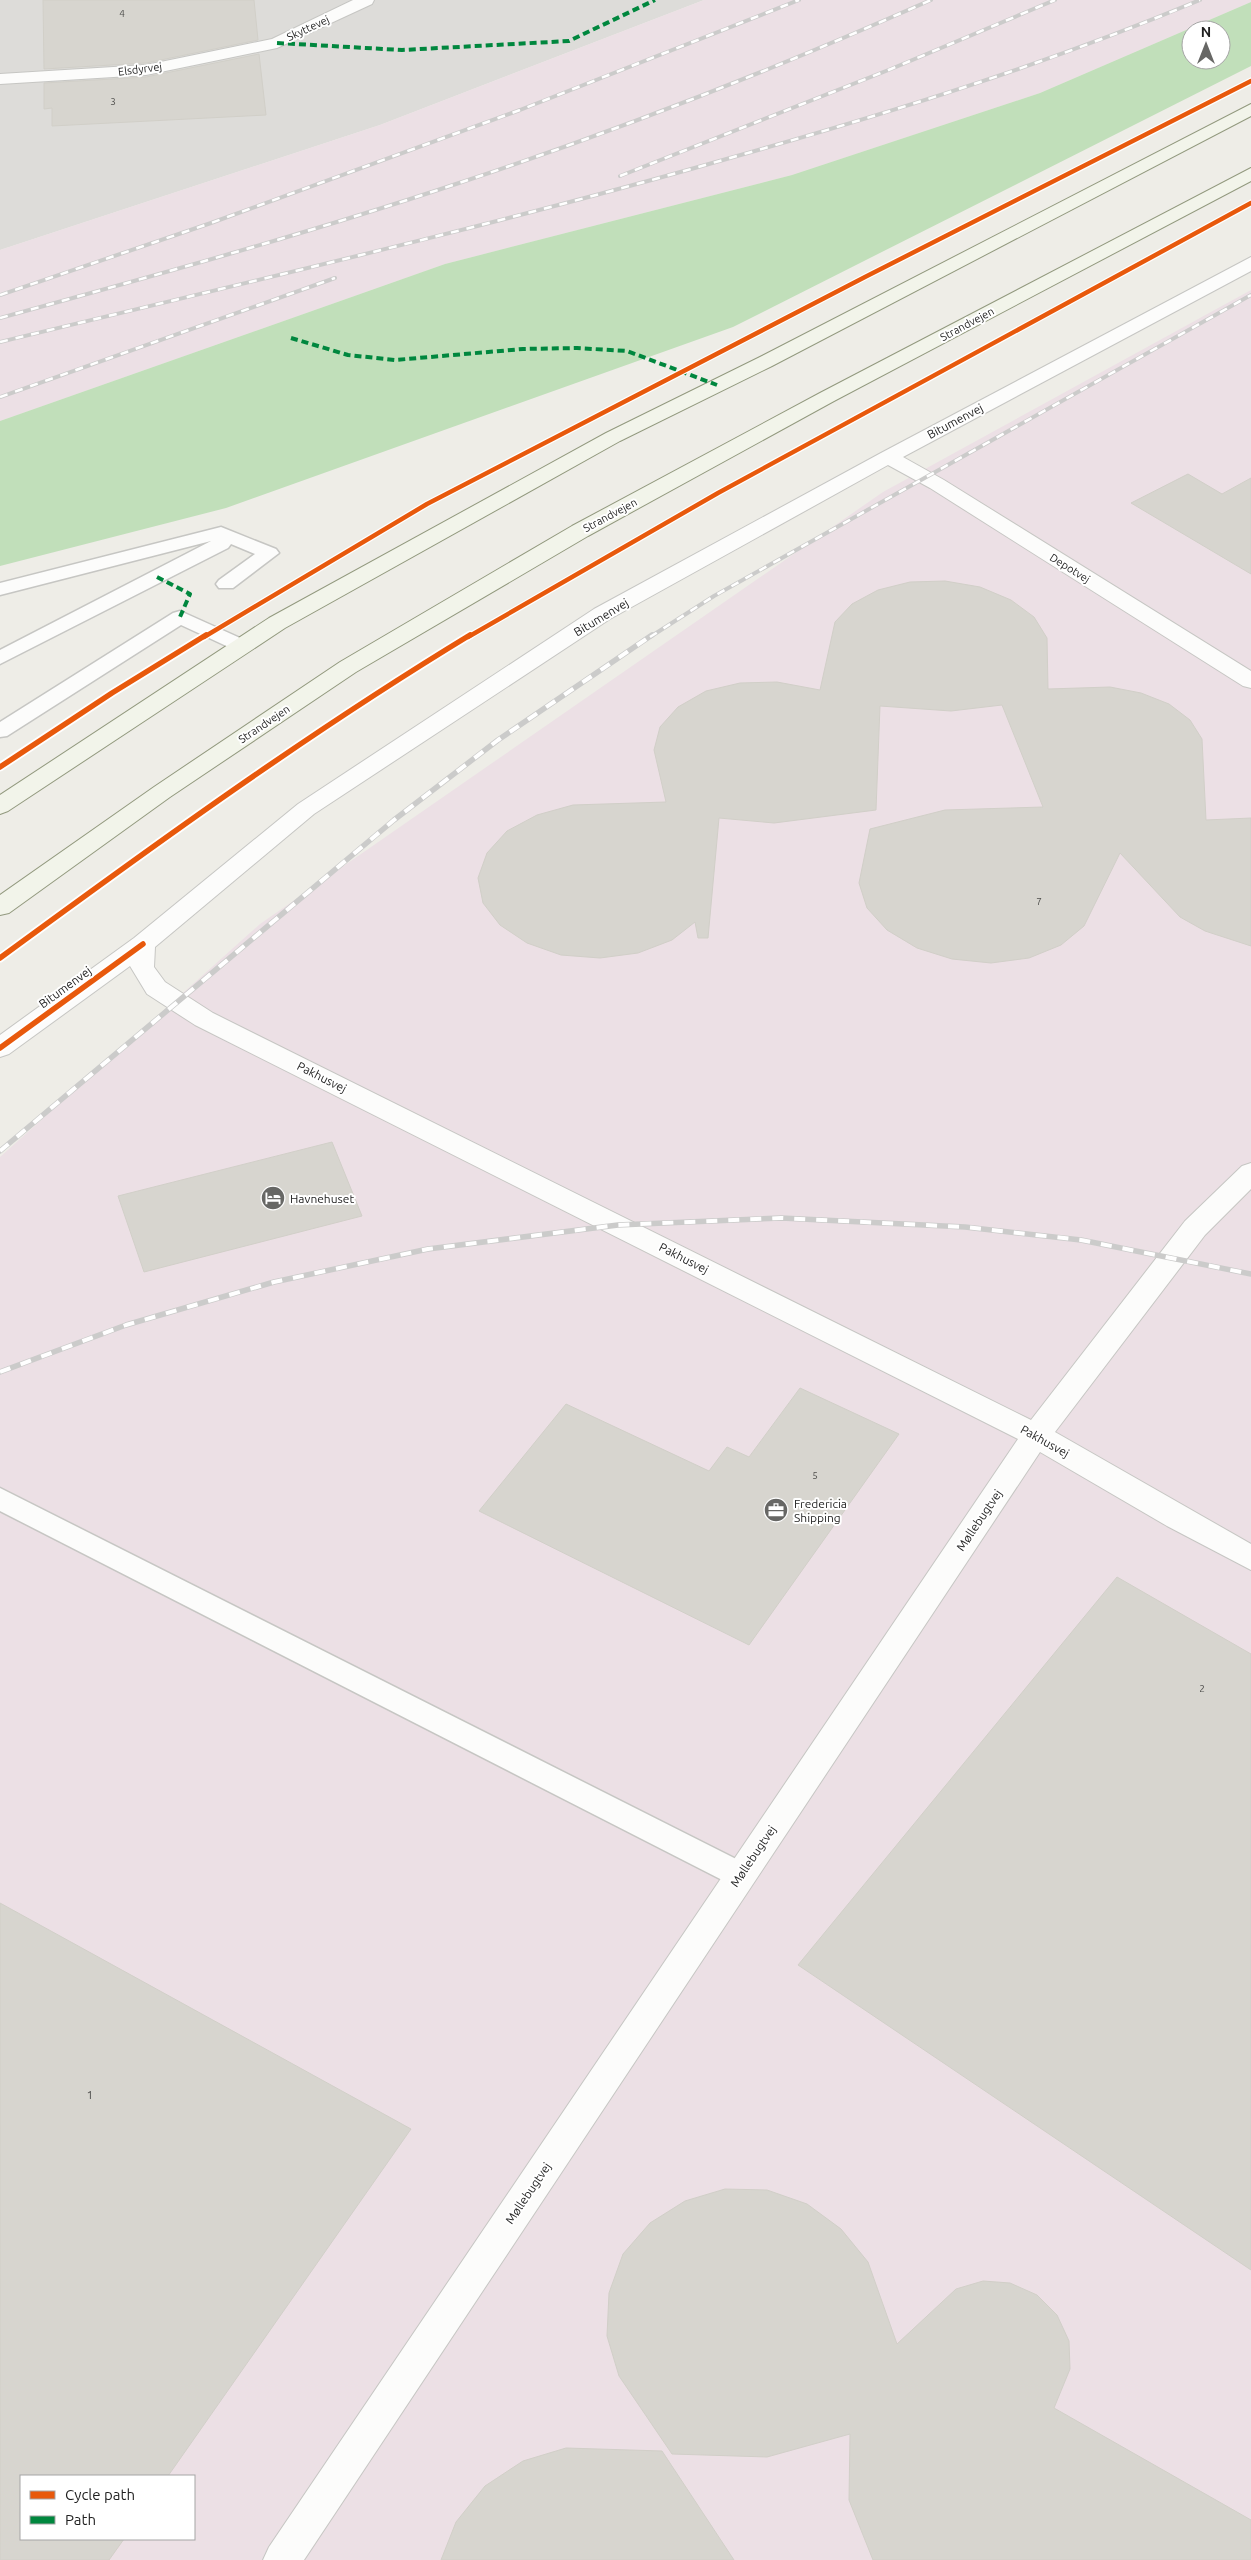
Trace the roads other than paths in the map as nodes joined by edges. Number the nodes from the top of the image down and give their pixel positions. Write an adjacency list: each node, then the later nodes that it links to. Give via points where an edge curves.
1 (366, 0): 2 (street, Skyttevej)
2 (277, 43): 3 (street, Elsdyrvej, via 146,70)
3 (0, 79)
4 (1251, 110): 11 (street, via 613,437 277,623)
5 (1251, 174): 16 (street, Strandvejen, via 580,531 348,667 162,792)
6 (1251, 263): 7 (street, Bitumenvej)
7 (888, 457): 13 (street, Depotvej, via 927,478); 17 (street, Bitumenvej, via 586,625 306,809)
8 (232, 538): 9 (lane, via 269,553); 10 (lane, via 221,534); 12 (lane)
9 (226, 584)
10 (0, 589)
11 (242, 646): 14 (lane, via 180,617); 15 (street)
12 (0, 658)
13 (1251, 681)
14 (0, 731)
15 (0, 806)
16 (0, 907)
17 (143, 944): 18 (street, Bitumenvej); 20 (street, Pakhusvej, via 142,967 156,988 204,1019)
18 (0, 1048)
19 (1251, 1173): 20 (street, Møllebugtvej, via 1195,1228)
20 (1036, 1434): 22 (street, Pakhusvej, via 1176,1518); 23 (street, Møllebugtvej)
21 (0, 1499): 23 (lane)
22 (1251, 1558)
23 (740, 1875): 24 (street, Møllebugtvej)
24 (282, 2560)

